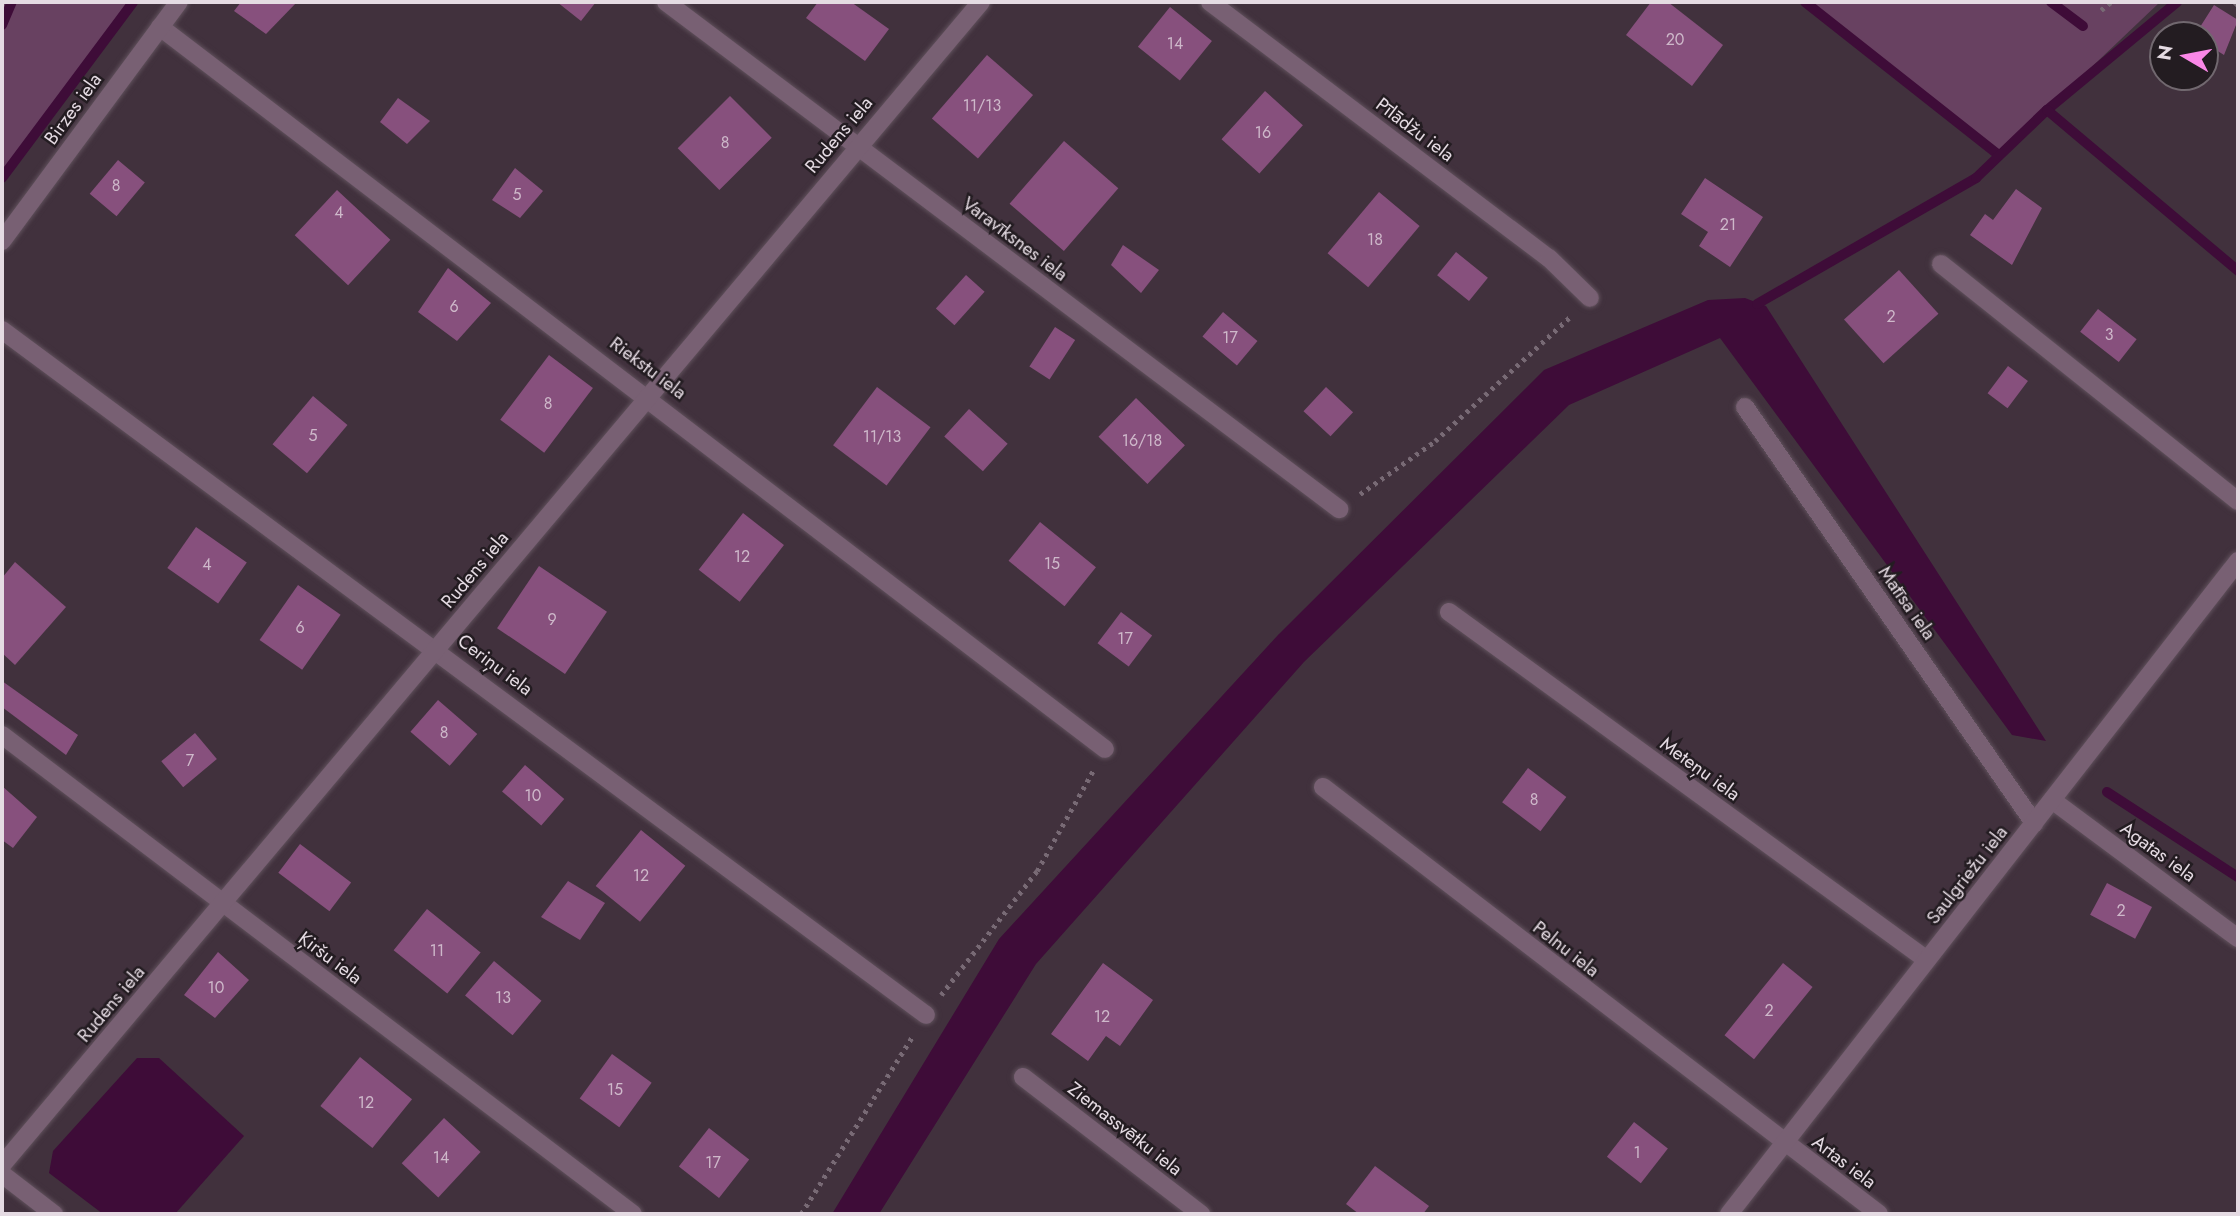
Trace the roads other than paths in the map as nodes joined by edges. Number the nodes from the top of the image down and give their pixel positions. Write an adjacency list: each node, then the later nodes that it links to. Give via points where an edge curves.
1 (179, 2): 5 (street, Birzes iela)
2 (666, 2): 6 (street, Varavīksnes iela)
3 (981, 2): 6 (street, Rudens iela)
4 (1210, 2): 9 (street, Pīlādžu iela, via 1549,258)
5 (160, 27): 7 (street, Birzes iela); 11 (street, Riekstu iela)
6 (857, 146): 11 (street, Rudens iela); 14 (street, Varavīksnes iela)
7 (2, 241)
8 (1941, 264): 13 (street)
9 (1590, 298)
10 (2, 330): 18 (street, Ceriņu iela)
11 (649, 395): 18 (street, Rudens iela); 20 (street, Riekstu iela)
12 (1745, 407): 23 (street, Matīsa iela)
13 (2238, 501)
14 (1339, 509)
15 (2238, 561): 16 (street, Saulgriežu iela)
16 (2231, 586): 22 (street, Saulgriežu iela)
17 (1449, 612): 26 (street, Meteņu iela)
18 (437, 648): 24 (street, Rudens iela); 27 (street, Ceriņu iela)
19 (2, 735): 24 (street, Ķiršu iela)
20 (1105, 749)
21 (1323, 787): 29 (street, Pelnu iela)
22 (2052, 800): 23 (street, Saulgriežu iela); 25 (street, Agatas iela)
23 (2034, 823): 26 (street, Saulgriežu iela)
24 (224, 904): 30 (street, Rudens iela); 33 (street, Ķiršu iela)
25 (2238, 938)
26 (1927, 960): 29 (street, Saulgriežu iela)
27 (926, 1015)
28 (1023, 1077): 34 (street, Ziemassvētku iela)
29 (1784, 1144): 35 (street, Saulgriežu iela); 36 (street, Artas iela)
30 (2, 1165)
31 (2, 1174): 32 (street)
32 (54, 1214)
33 (633, 1214)
34 (1201, 1214)
35 (1729, 1214)
36 (1878, 1214)

